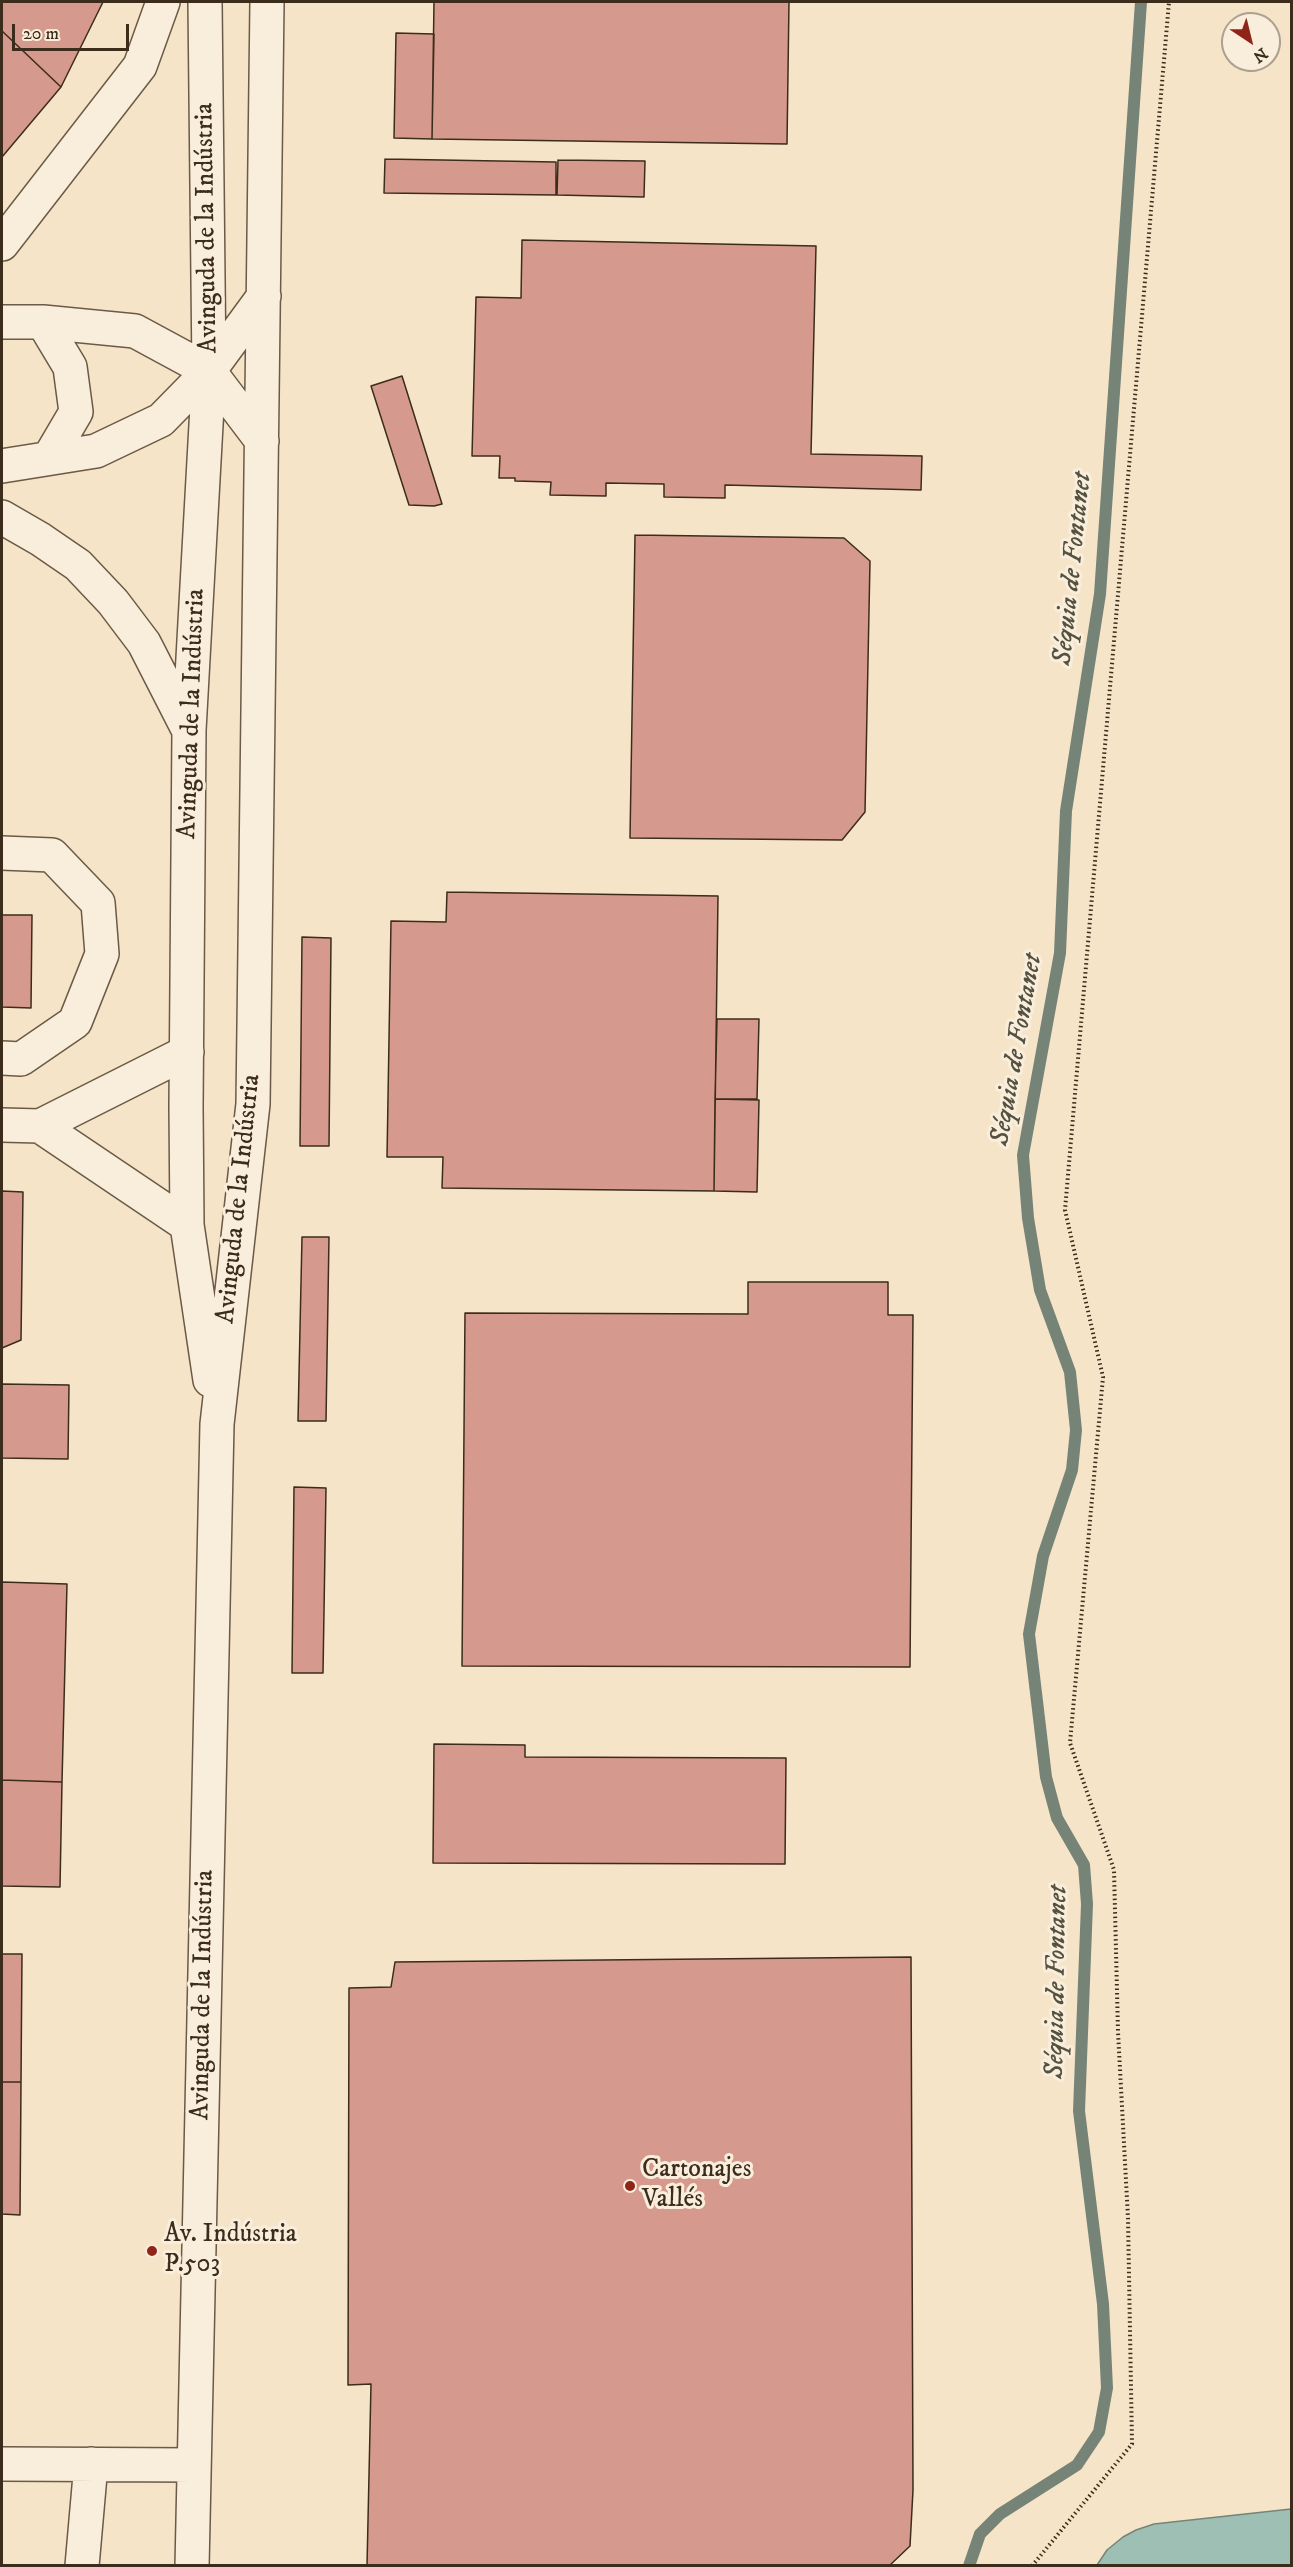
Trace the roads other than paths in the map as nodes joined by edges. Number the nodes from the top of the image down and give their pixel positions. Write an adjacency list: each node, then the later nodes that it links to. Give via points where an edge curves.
1 (163, 2): 4 (street, via 140,66)
2 (205, 2): 8 (street, Avinguda de la Indústria)
3 (267, 2): 5 (street, Avinguda de la Indústria)
4 (2, 244)
5 (264, 296): 8 (street); 9 (street, Avinguda de la Indústria)
6 (2, 322): 7 (street)
7 (42, 322): 8 (street, via 135,331); 10 (street, via 70,367 76,412)
8 (209, 371): 9 (street); 10 (street, via 161,420 96,451); 13 (street, Avinguda de la Indústria)
9 (262, 441): 20 (street, Avinguda de la Indústria, via 253,1104)
10 (49, 458): 11 (street)
11 (2, 466)
12 (2, 517): 13 (street, via 78,565 113,602 144,643)
13 (189, 730): 15 (street, Avinguda de la Indústria)
14 (2, 852): 16 (street, via 52,855 98,903 102,954 75,1022 21,1059)
15 (187, 1052): 18 (street); 19 (street, Avinguda de la Indústria)
16 (2, 1058)
17 (2, 1125): 18 (street)
18 (40, 1126): 19 (street)
19 (187, 1225): 20 (street, Avinguda de la Indústria)
20 (217, 1425): 23 (street, Avinguda de la Indústria)
21 (2, 2464): 22 (street)
22 (91, 2464): 23 (street); 24 (street)
23 (194, 2465): 25 (street, Avinguda de la Indústria)
24 (82, 2565)
25 (192, 2565)

